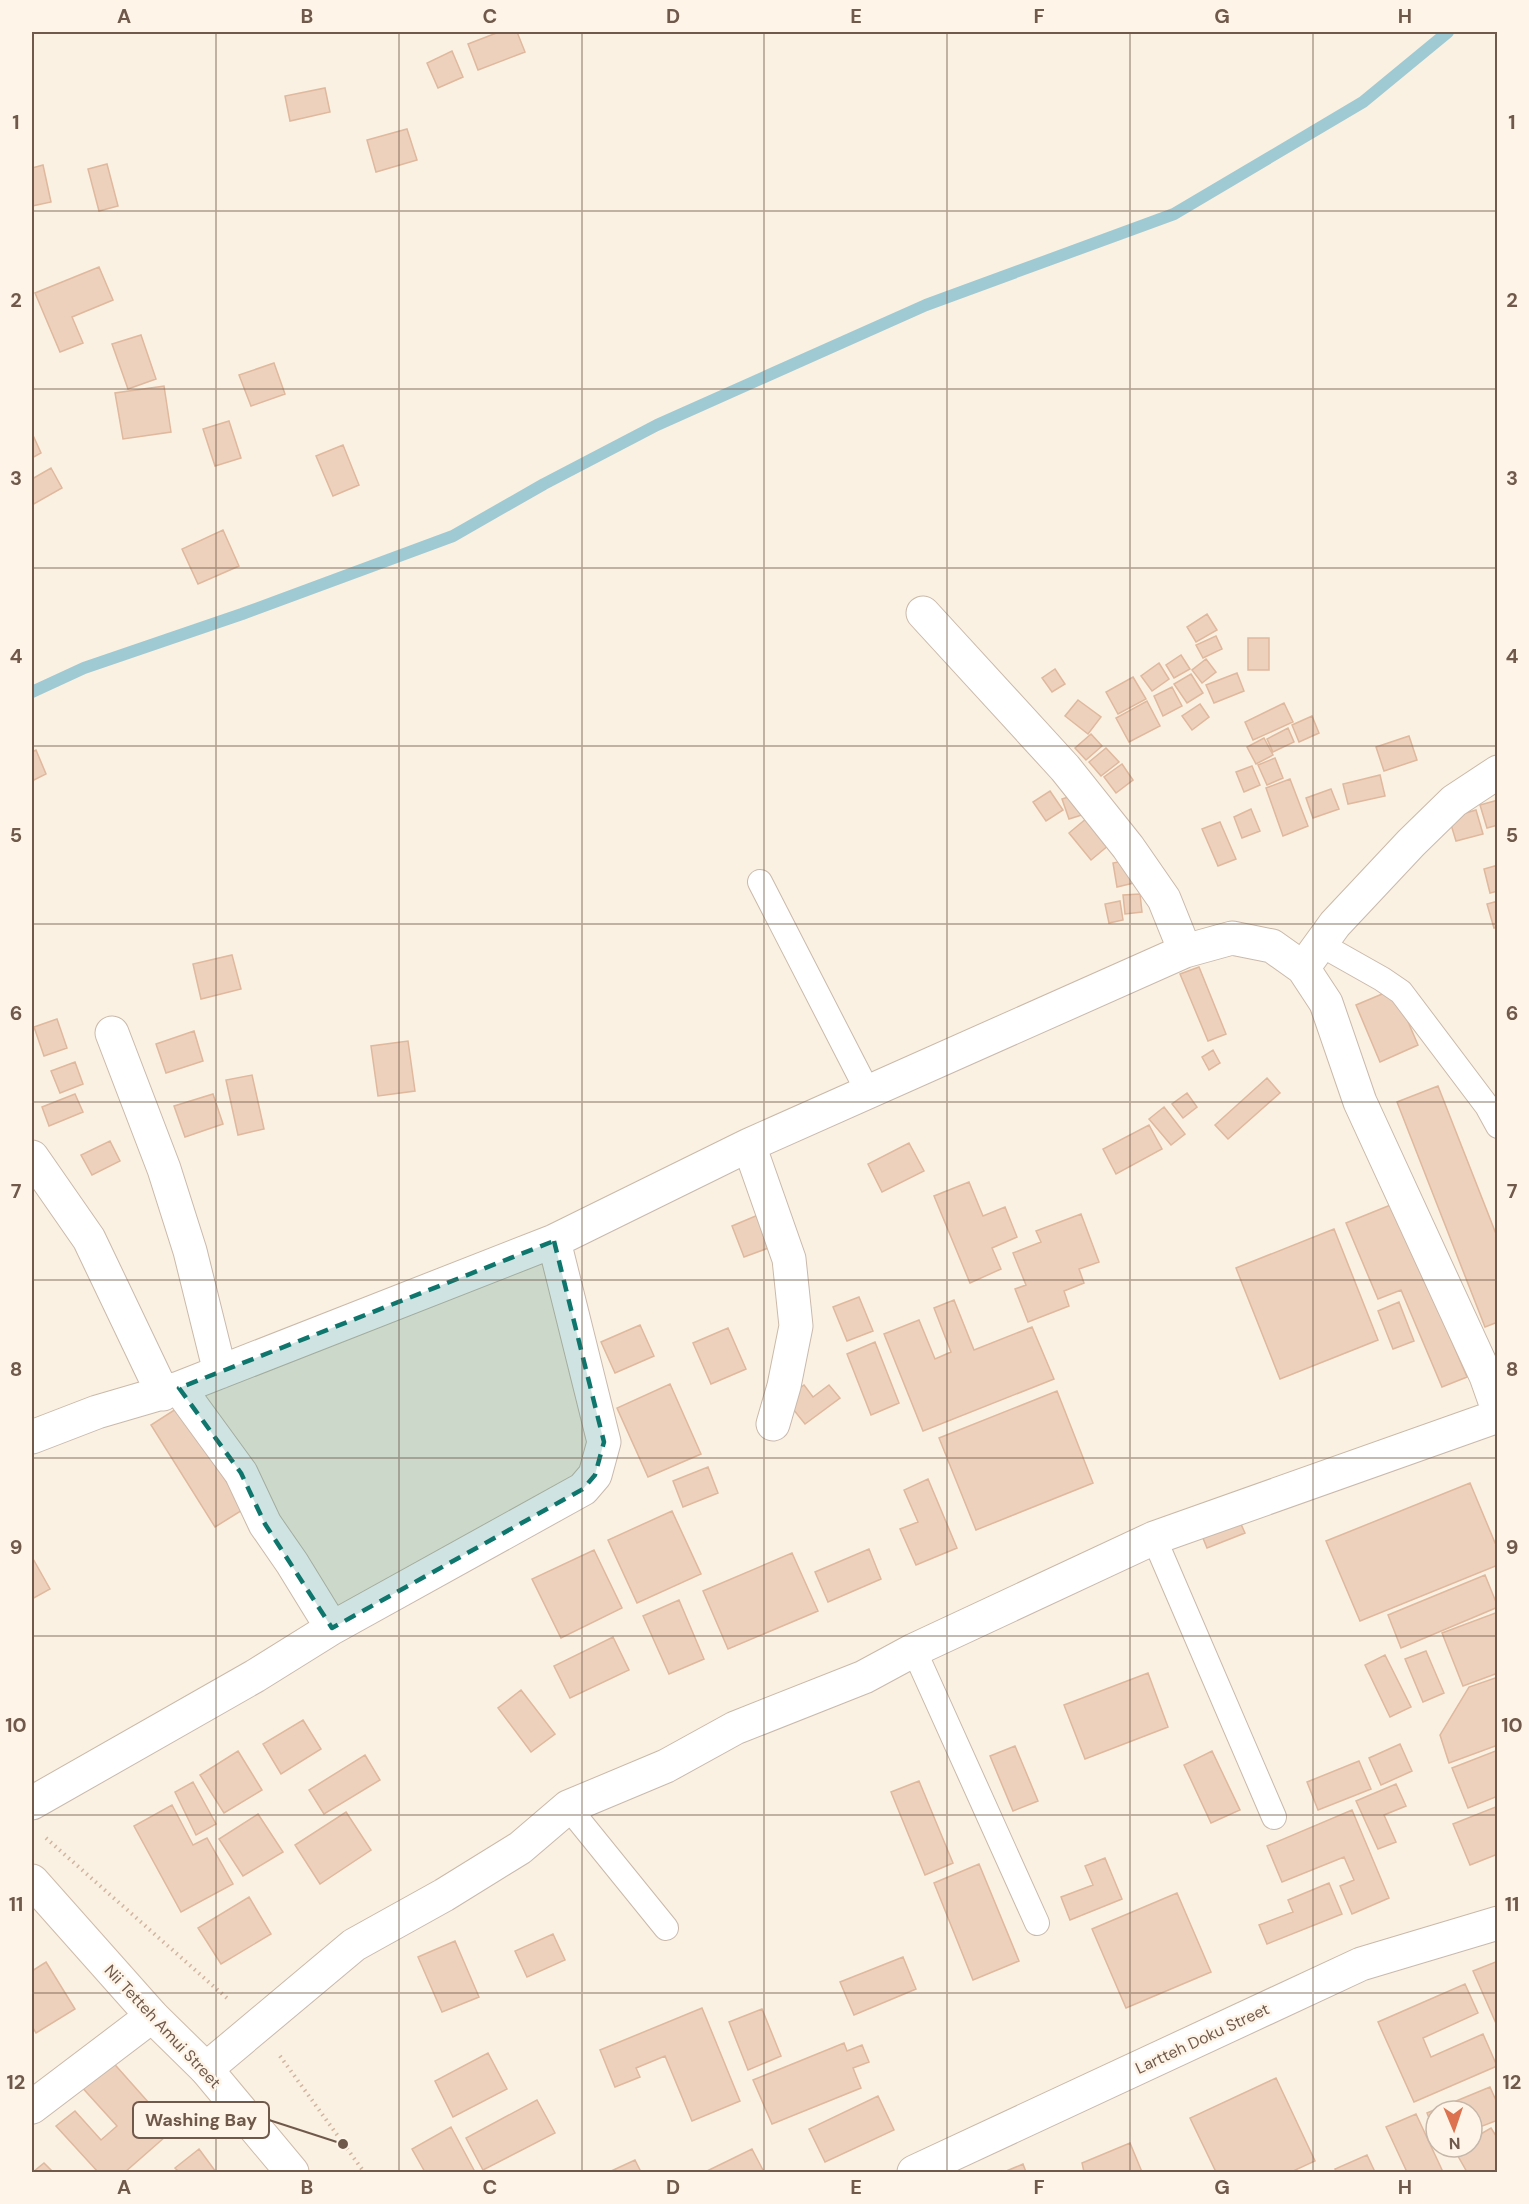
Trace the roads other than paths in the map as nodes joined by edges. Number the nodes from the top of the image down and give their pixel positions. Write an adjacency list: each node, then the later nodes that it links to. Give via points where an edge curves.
1 (923, 613): 4 (street, via 1065,768 1128,848 1164,898)
2 (1497, 772): 5 (street, via 1454,801 1411,843 1335,924)
3 (760, 882): 7 (lane)
4 (1185, 951): 5 (street, via 1232,938); 7 (street)
5 (1312, 956): 8 (lane, via 1382,979 1401,992 1487,1106); 14 (street, via 1360,1102 1486,1376)
6 (112, 1033): 12 (street, via 164,1169 190,1251)
7 (868, 1092): 9 (street)
8 (1497, 1126)
9 (749, 1145): 11 (street); 16 (street, via 789,1259 796,1326)
10 (32, 1157): 13 (street, via 89,1239)
11 (554, 1241): 12 (street); 19 (street, via 604,1442 594,1474 584,1489)
12 (220, 1372): 13 (street)
13 (171, 1391): 17 (street, via 97,1412); 19 (street, via 241,1473 265,1524)
14 (1497, 1410)
15 (1497, 1416): 18 (street)
16 (772, 1424)
17 (32, 1437)
18 (1155, 1538): 20 (street); 22 (lane)
19 (332, 1628): 23 (street)
20 (914, 1650): 21 (street, via 864,1677 735,1728 666,1766); 25 (lane)
21 (568, 1807): 27 (lane); 29 (street, via 520,1848 354,1945)
22 (1274, 1817)
23 (36, 1818)
24 (32, 1881): 28 (street, Nii Tetteh Amui Street)
25 (1036, 1923)
26 (1497, 1923): 32 (street, Lartteh Doku Street, via 1361,1964)
27 (666, 1928)
28 (152, 2016): 29 (street, Nii Tetteh Amui Street); 30 (street)
29 (206, 2069): 31 (street, Nii Tetteh Amui Street)
30 (32, 2107)
31 (292, 2172)
32 (914, 2172)

